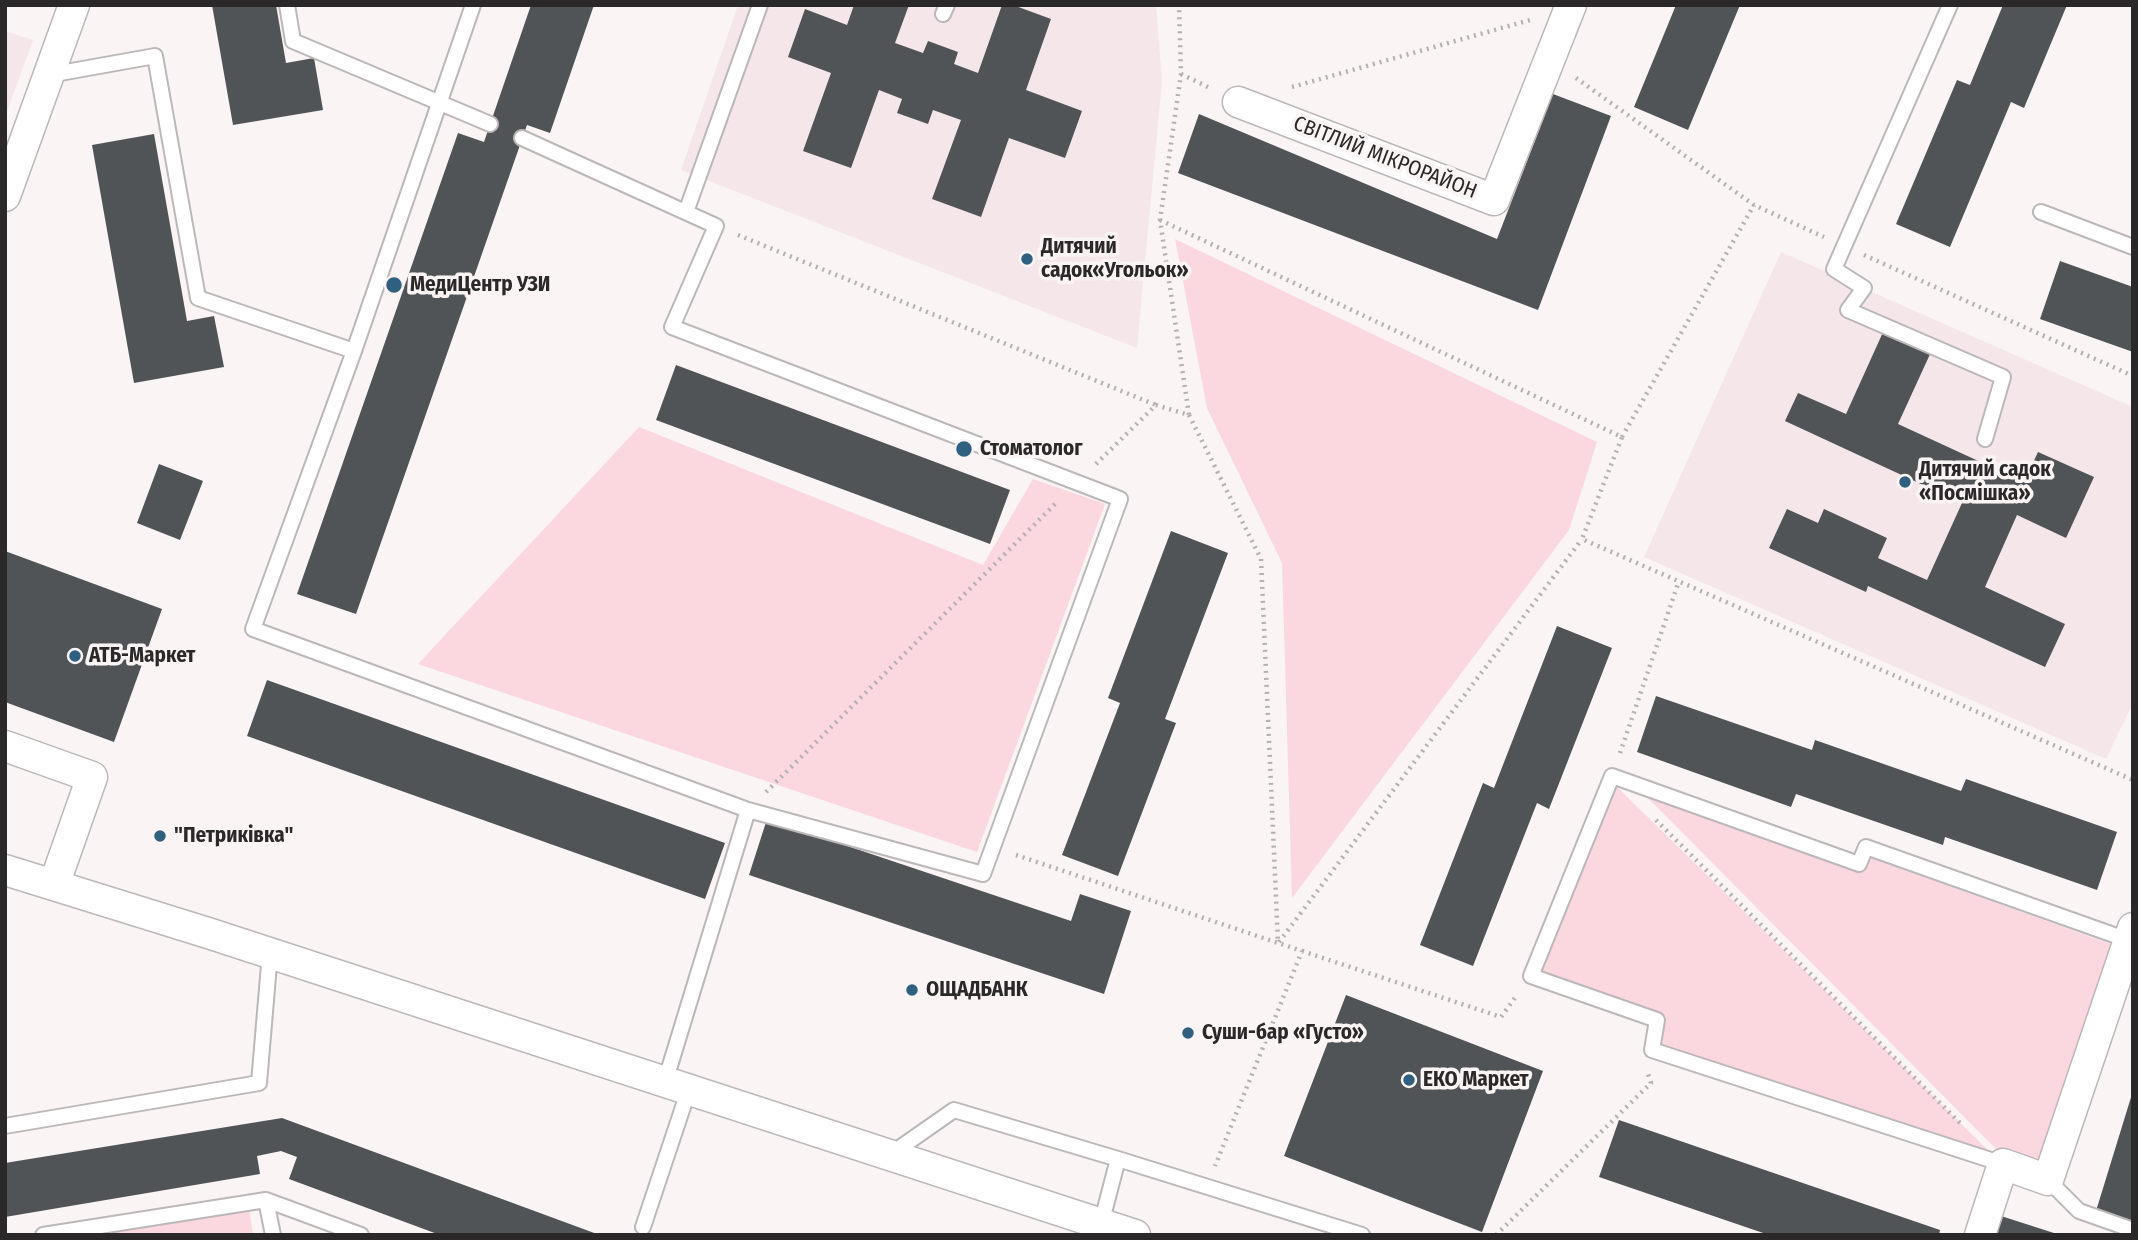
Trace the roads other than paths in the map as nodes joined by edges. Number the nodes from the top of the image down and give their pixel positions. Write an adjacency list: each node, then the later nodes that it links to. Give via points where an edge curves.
1 (74, 5): 7 (street)
2 (287, 5): 8 (lane, via 293,41)
3 (473, 5): 8 (lane)
4 (760, 5): 13 (lane)
5 (1950, 5): 17 (lane, via 1834,269 1864,288 1848,310 2003,377)
6 (1570, 7): 9 (street, СВІТЛИЙ МІКРОРАЙОН, via 1494,200)
7 (49, 75): 12 (street); 16 (lane, via 155,56 198,298)
8 (438, 101): 10 (lane); 16 (lane)
9 (1238, 102)
10 (490, 124)
11 (522, 138): 13 (lane)
12 (5, 196)
13 (686, 212): 19 (lane, via 716,226 672,327 1120,499 983,874)
14 (2040, 212): 15 (lane)
15 (2133, 247)
16 (354, 351): 19 (lane, via 253,629)
17 (1985, 439)
18 (5, 746): 21 (street, via 92,777)
19 (748, 810): 24 (lane)
20 (5, 870): 21 (street)
21 (54, 885): 23 (street)
22 (2130, 934): 28 (lane, via 1866,846 1859,864 1612,776 1531,976 1657,1020 1652,1051); 29 (street)
23 (271, 953): 24 (street); 25 (lane, via 259,1083)
24 (677, 1086): 26 (street); 32 (lane)
25 (5, 1126)
26 (890, 1155): 27 (lane, via 954,1110); 31 (street)
27 (1118, 1159): 31 (lane); 38 (lane)
28 (2003, 1164): 29 (street); 39 (street)
29 (2048, 1180): 33 (lane, via 2079,1211)
30 (266, 1200): 34 (lane); 35 (lane); 36 (lane)
31 (1101, 1224): 37 (street)
32 (643, 1227)
33 (2133, 1230)
34 (43, 1235)
35 (272, 1235)
36 (361, 1235)
37 (1135, 1235)
38 (1362, 1235)
39 (1980, 1235)

